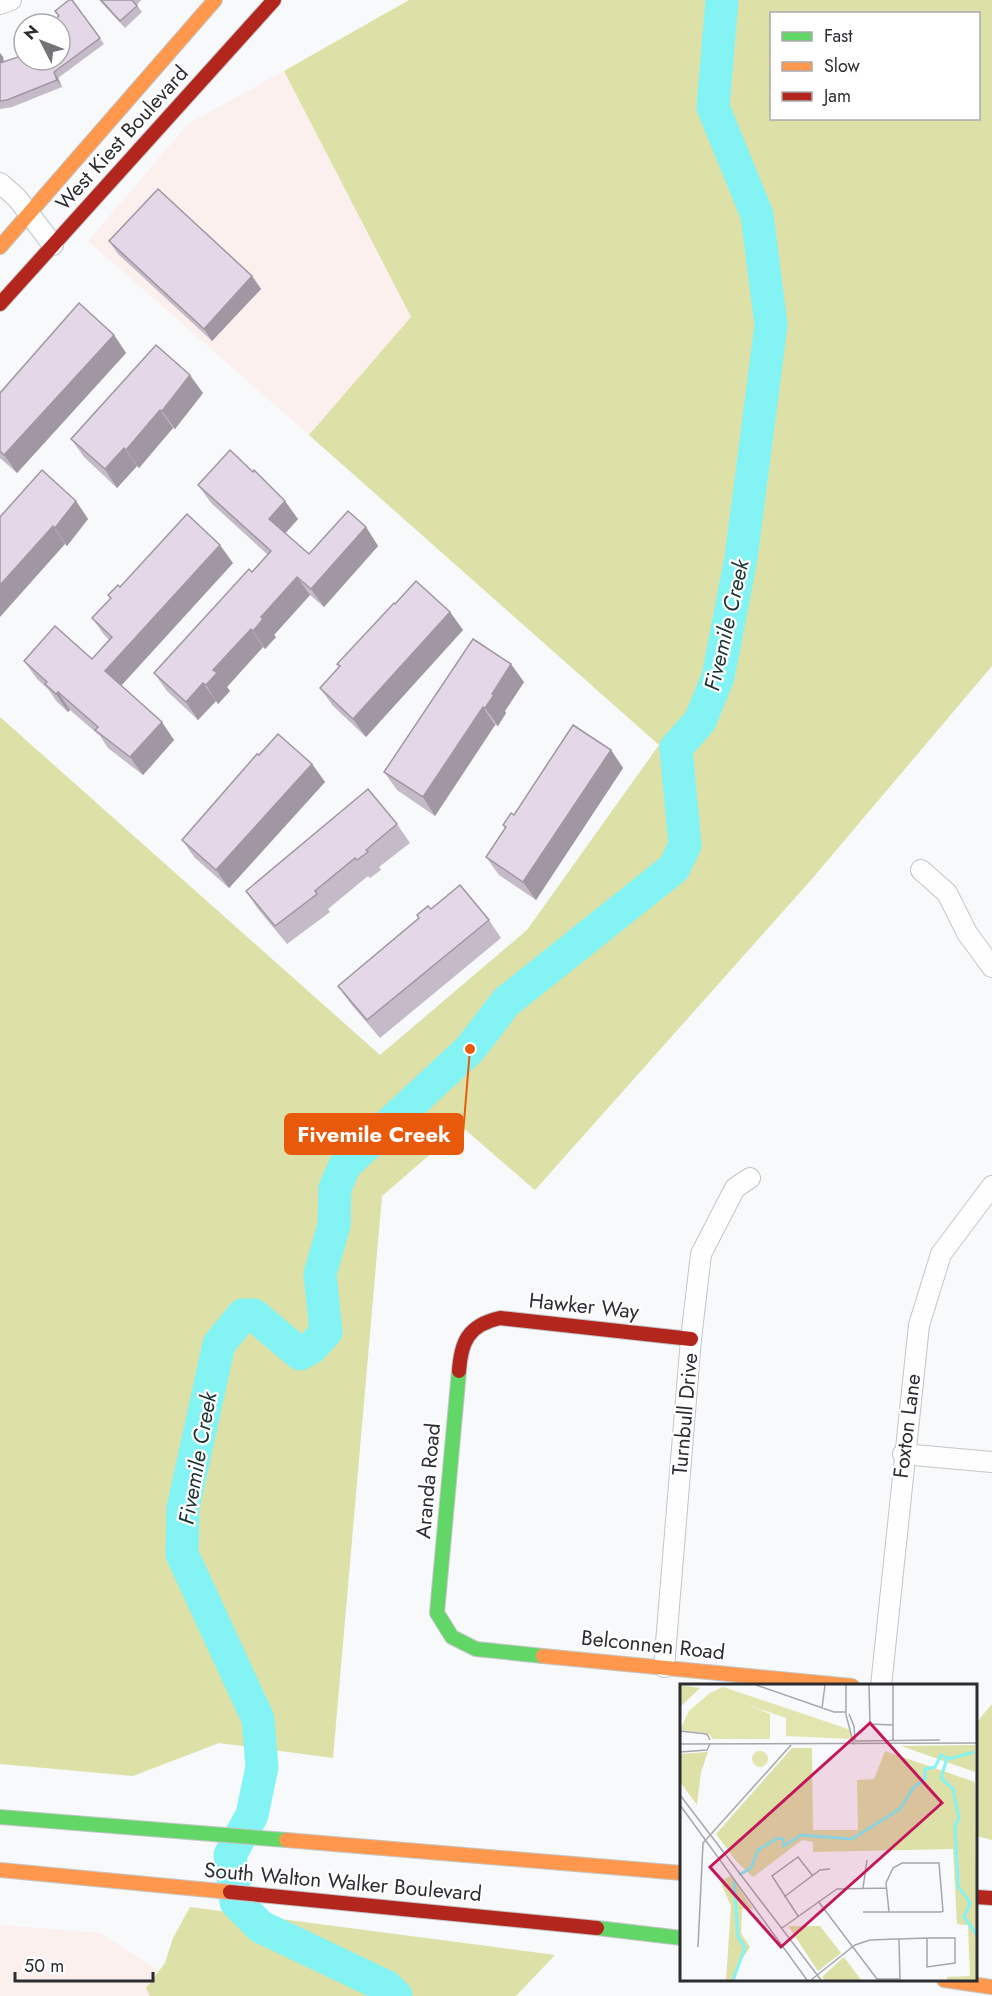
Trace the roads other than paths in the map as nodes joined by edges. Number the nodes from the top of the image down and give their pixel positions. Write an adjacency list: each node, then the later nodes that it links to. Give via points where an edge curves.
1 (11, 0): 4 (street)
2 (216, 0): 7 (main road, West Kiest Boulevard)
3 (274, 0): 8 (main road, West Kiest Boulevard)
4 (0, 4)
5 (0, 183): 7 (street, via 17,198)
6 (0, 219): 7 (street)
7 (23, 221): 8 (street); 9 (main road, West Kiest Boulevard)
8 (53, 245): 10 (main road, West Kiest Boulevard)
9 (0, 247)
10 (0, 304)
11 (921, 870): 12 (street, via 947,893 967,933)
12 (992, 967)
13 (750, 1178): 16 (street, Turnbull Drive, via 735,1188 700,1254)
14 (992, 1186): 17 (street, Foxton Lane, via 940,1254 919,1325)
15 (474, 1328): 16 (main road, Hawker Way, via 500,1318); 19 (main road, Aranda Road, via 461,1347 437,1613)
16 (691, 1339): 20 (street, Turnbull Drive)
17 (903, 1454): 18 (street); 22 (street, Foxton Lane)
18 (992, 1462)
19 (452, 1637): 20 (main road, Belconnen Road, via 476,1649)
20 (664, 1667): 21 (main road, Belconnen Road)
21 (832, 1684)
22 (881, 1684)
23 (0, 1817): 25 (main road, South Walton Walker Boulevard)
24 (0, 1870): 28 (main road, South Walton Walker Boulevard)
25 (680, 1873)
26 (977, 1897): 27 (main road)
27 (992, 1898)
28 (680, 1938)
29 (951, 1981): 30 (main road)
30 (992, 1987)

